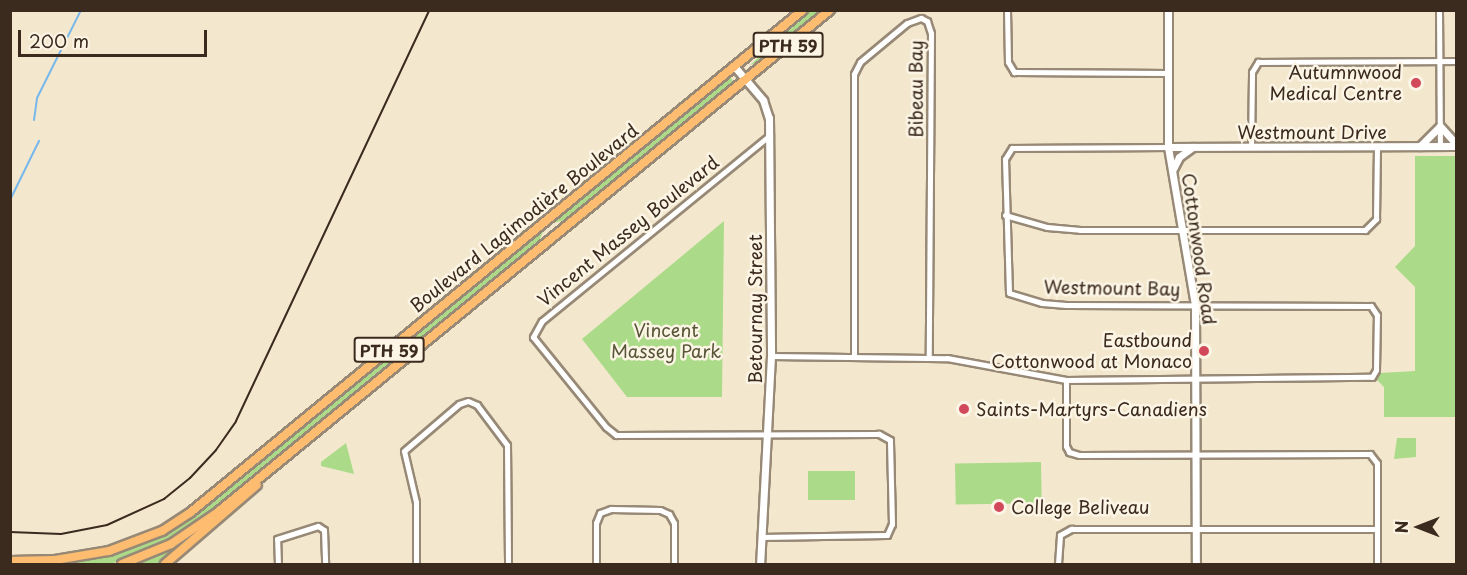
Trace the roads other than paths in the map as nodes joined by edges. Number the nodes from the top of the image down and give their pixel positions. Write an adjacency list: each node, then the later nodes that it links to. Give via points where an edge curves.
1 (803, 10): 8 (main road, Boulevard Lagimodière Boulevard / PTH 59)
2 (830, 10): 10 (main road, Boulevard Lagimodière Boulevard / PTH 59)
3 (1007, 10): 9 (street, via 1008,62 1014,72)
4 (1168, 10): 9 (street, Cottonwood Road)
5 (1439, 10): 6 (street)
6 (1440, 61): 7 (street); 11 (street); 18 (street, via 1258,62 1252,72)
7 (1456, 61)
8 (734, 66): 10 (street, Betournay Street); 22 (main road, Boulevard Lagimodière Boulevard / PTH 59)
9 (1167, 73): 16 (street, Cottonwood Road)
10 (746, 79): 12 (street, Betournay Street, via 767,106); 24 (main road, Boulevard Lagimodière Boulevard / PTH 59)
11 (1440, 126): 13 (street); 14 (street); 15 (street)
12 (770, 135): 26 (street, Betournay Street); 31 (street, Vincent Massey Boulevard, via 547,316 536,326 533,338 616,435)
13 (1456, 145): 15 (street, Westmount Drive)
14 (1420, 146): 15 (street, Westmount Drive); 19 (street, Westmount Drive)
15 (1440, 146)
16 (1168, 147): 17 (street, Westmount Drive); 20 (street, Cottonwood Road); 21 (street, Westmount Bay, via 1012,148 1005,159)
17 (1194, 147): 18 (street, Westmount Drive); 20 (street, via 1180,156)
18 (1251, 147): 19 (street, Westmount Drive)
19 (1377, 148): 23 (street, via 1376,219 1370,228)
20 (1173, 172): 23 (street, Cottonwood Road)
21 (1005, 216): 23 (street, via 1060,229); 25 (street, Westmount Bay, via 1006,283 1009,293 1016,297 1066,305)
22 (546, 221): 24 (main road); 37 (main road, Boulevard Lagimodière Boulevard / PTH 59, via 177,522 137,541 89,556)
23 (1183, 230): 25 (street, Cottonwood Road)
24 (557, 235): 33 (main road, Boulevard Lagimodière Boulevard / PTH 59)
25 (1195, 305): 30 (street, Cottonwood Road); 30 (street, Westmount Bay, via 1364,305 1375,309 1377,325 1377,370 1369,379)
26 (771, 356): 27 (street); 31 (street, Betournay Street)
27 (854, 356): 28 (street); 28 (street, Bibeau Bay, via 854,74 860,62 899,30 921,18 927,21 931,33)
28 (929, 357): 29 (street)
29 (1066, 380): 30 (street); 32 (street, via 1069,452)
30 (1196, 380): 32 (street, Cottonwood Road)
31 (767, 434): 36 (street, Betournay Street); 36 (street, via 885,436 892,447 892,524 883,537)
32 (1196, 455): 34 (street, Cottonwood Road); 35 (street, via 1370,454 1377,463)
33 (267, 472): 38 (main road, Boulevard Lagimodière Boulevard / PTH 59, via 180,539); 39 (main road, via 252,492)
34 (1196, 529): 35 (street); 47 (street, via 1064,530 1058,542); 48 (street, Cottonwood Road)
35 (1377, 529): 49 (street)
36 (761, 537): 46 (street, Betournay Street)
37 (10, 561)
38 (122, 564)
39 (165, 564)
40 (278, 564): 41 (street, via 277,539 320,526 324,532)
41 (325, 564)
42 (416, 564): 43 (street, via 416,502 404,451 459,404 468,401 477,405 507,445)
43 (508, 564)
44 (596, 564): 45 (street, via 596,524 600,513 611,509 660,510 669,514 674,522)
45 (674, 564)
46 (760, 564)
47 (1058, 564)
48 (1196, 564)
49 (1377, 564)

